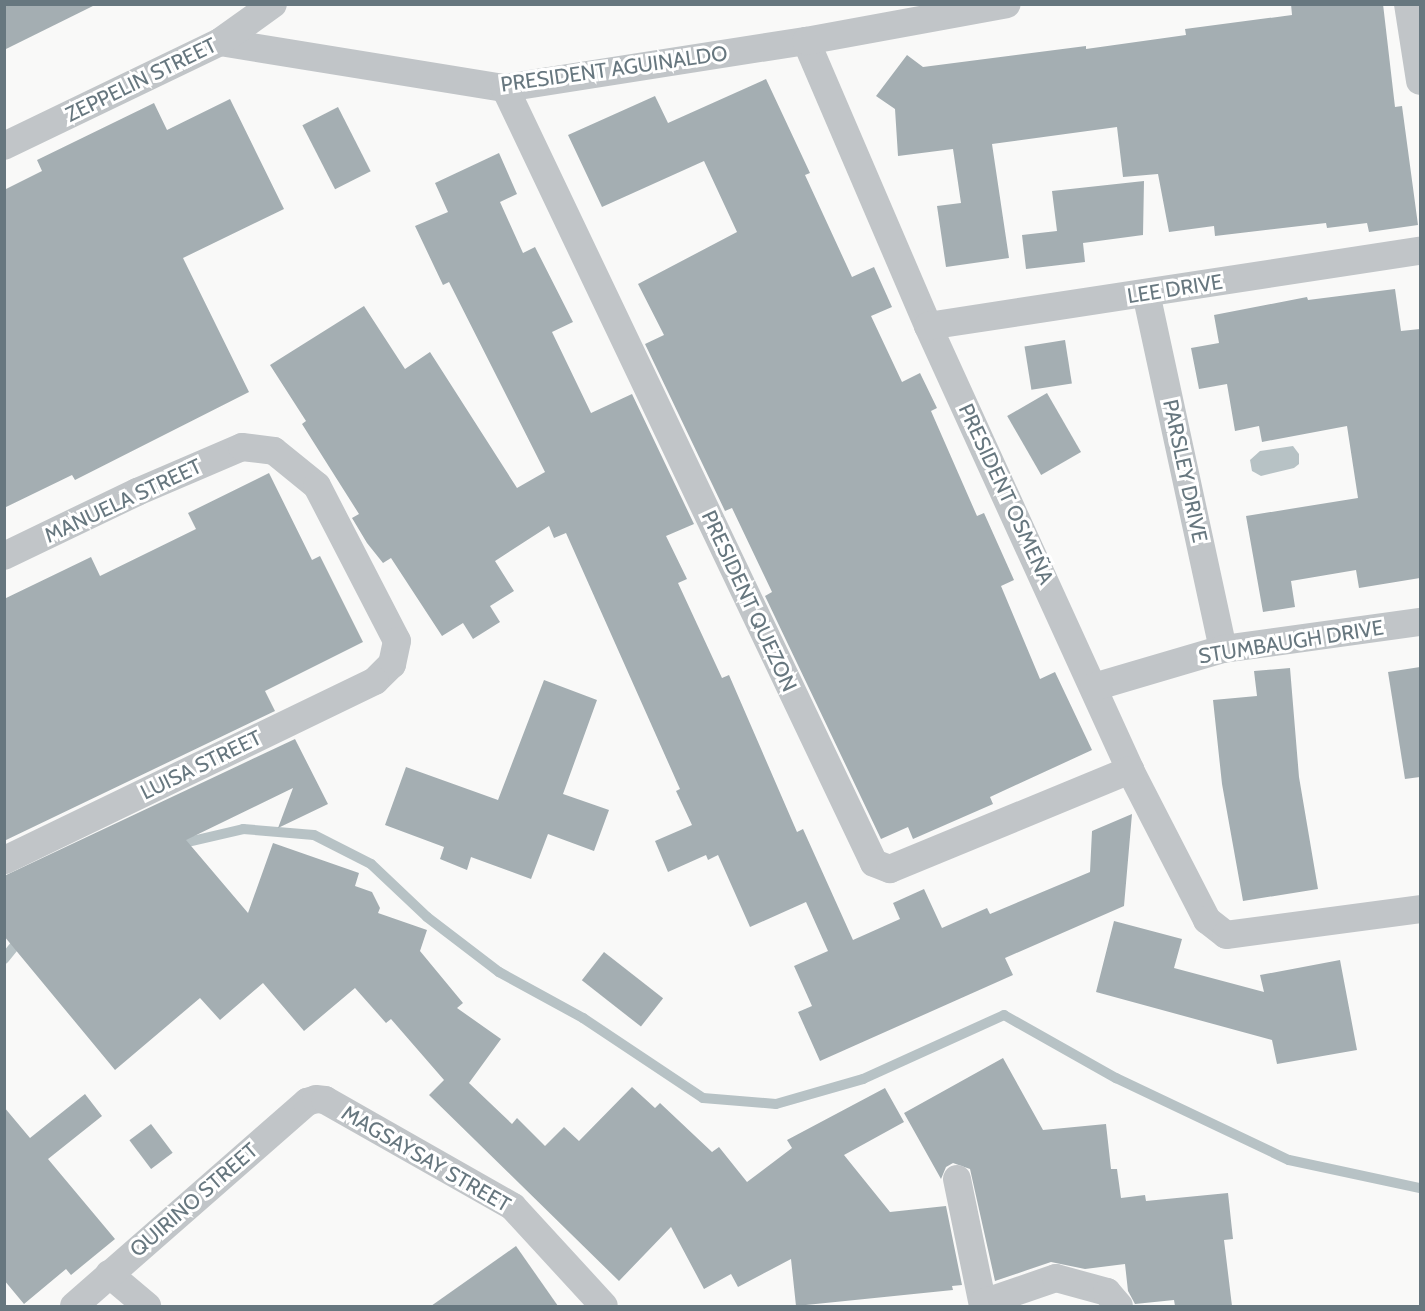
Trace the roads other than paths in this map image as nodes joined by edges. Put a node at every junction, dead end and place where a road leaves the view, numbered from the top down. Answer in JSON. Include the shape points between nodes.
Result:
{"nodes":[{"id":1,"x":273,"y":4,"type":"edge"},
{"id":2,"x":1007,"y":4,"type":"edge"},
{"id":3,"x":1408,"y":4,"type":"edge"},
{"id":4,"x":806,"y":41,"type":"junction"},
{"id":5,"x":220,"y":42,"type":"junction"},
{"id":6,"x":1420,"y":81,"type":"edge"},
{"id":7,"x":505,"y":88,"type":"junction"},
{"id":8,"x":4,"y":146,"type":"edge"},
{"id":9,"x":1420,"y":251,"type":"edge"},
{"id":10,"x":1146,"y":293,"type":"junction"},
{"id":11,"x":928,"y":326,"type":"junction"},
{"id":12,"x":4,"y":556,"type":"edge"},
{"id":13,"x":1420,"y":622,"type":"edge"},
{"id":14,"x":1223,"y":648,"type":"junction"},
{"id":15,"x":392,"y":664,"type":"joint"},
{"id":16,"x":1094,"y":687,"type":"junction"},
{"id":17,"x":1130,"y":770,"type":"junction"},
{"id":18,"x":4,"y":860,"type":"edge"},
{"id":19,"x":1420,"y":909,"type":"edge"},
{"id":20,"x":316,"y":1099,"type":"joint"},
{"id":21,"x":957,"y":1179,"type":"dead end"},
{"id":22,"x":109,"y":1274,"type":"junction"},
{"id":23,"x":983,"y":1305,"type":"edge"},
{"id":24,"x":75,"y":1306,"type":"edge"},
{"id":25,"x":147,"y":1306,"type":"edge"},
{"id":26,"x":604,"y":1306,"type":"edge"},
{"id":27,"x":1119,"y":1306,"type":"edge"}],
"edges":[{"from":1,"to":5,"type":"street","name":"ZEPPELIN STREET"},
{"from":2,"to":4,"type":"street","name":"PRESIDENT AGUINALDO"},
{"from":3,"to":6,"type":"street"},
{"from":4,"to":7,"type":"street","name":"PRESIDENT AGUINALDO"},
{"from":4,"to":11,"type":"street","name":"PRESIDENT OSMEÑA"},
{"from":5,"to":7,"type":"street","name":"PRESIDENT AGUINALDO"},
{"from":5,"to":8,"type":"street","name":"ZEPPELIN STREET"},
{"from":7,"to":17,"type":"street","name":"PRESIDENT QUEZON","via":[[874,863],[890,869]]},
{"from":9,"to":10,"type":"street","name":"LEE DRIVE"},
{"from":10,"to":11,"type":"street","name":"LEE DRIVE"},
{"from":10,"to":14,"type":"street","name":"PARSLEY DRIVE"},
{"from":11,"to":16,"type":"street","name":"PRESIDENT OSMEÑA"},
{"from":12,"to":15,"type":"street","name":"MANUELA STREET","via":[[242,447],[274,451],[316,486],[398,641]]},
{"from":13,"to":14,"type":"street","name":"STUMBAUGH DRIVE"},
{"from":14,"to":16,"type":"street","name":"STUMBAUGH DRIVE"},
{"from":15,"to":18,"type":"street","name":"LUISA STREET","via":[[375,681]]},
{"from":16,"to":17,"type":"street","name":"PRESIDENT OSMEÑA"},
{"from":17,"to":19,"type":"street","name":"PRESIDENT OSMEÑA","via":[[1207,920],[1226,935]]},
{"from":20,"to":22,"type":"street","name":"QUIRINO STREET","via":[[307,1102]]},
{"from":20,"to":26,"type":"street","name":"MAGSAYSAY STREET","via":[[325,1100],[513,1207]]},
{"from":21,"to":23,"type":"street"},
{"from":22,"to":24,"type":"street","name":"QUIRINO STREET"},
{"from":22,"to":25,"type":"street"},
{"from":23,"to":27,"type":"street","via":[[1056,1278],[1107,1292]]}]}
